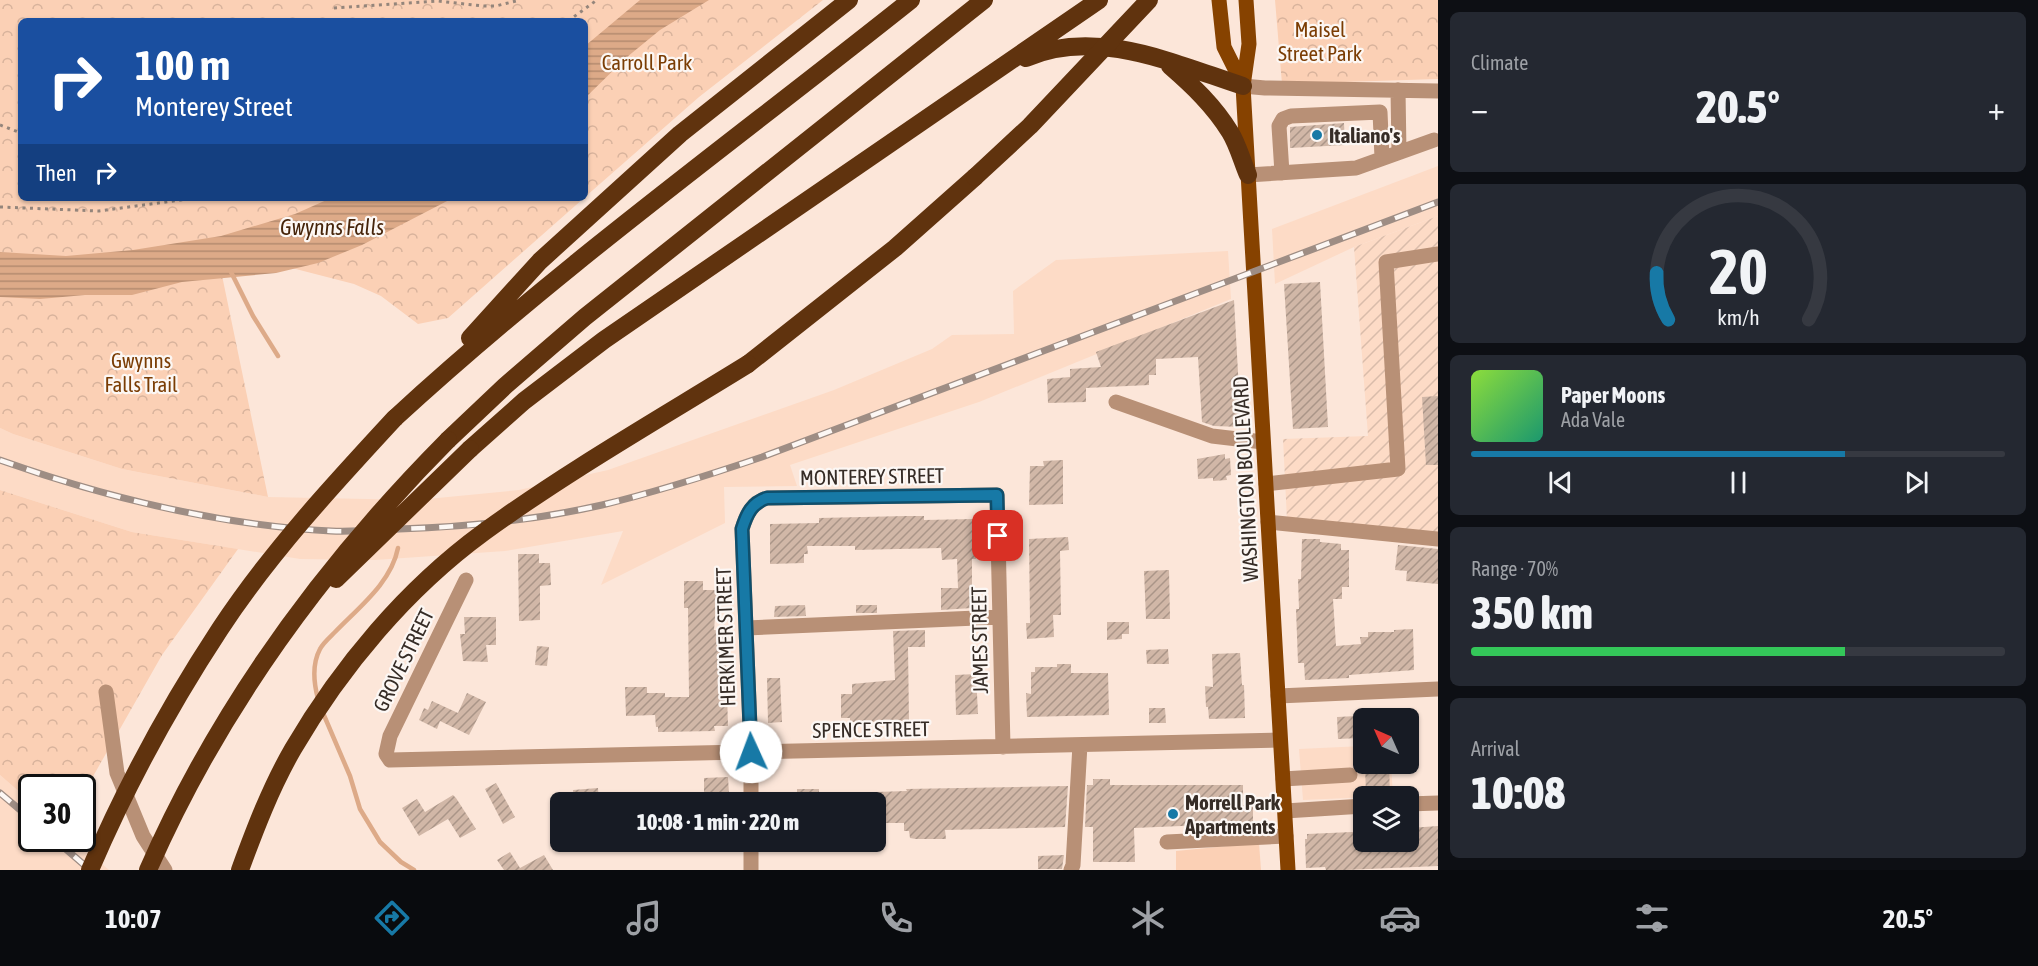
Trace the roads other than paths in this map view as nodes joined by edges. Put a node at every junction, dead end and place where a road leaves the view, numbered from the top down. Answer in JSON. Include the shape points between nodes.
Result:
{"nodes":[{"id":1,"x":911,"y":0,"type":"edge"},
{"id":2,"x":984,"y":0,"type":"edge"},
{"id":3,"x":1099,"y":0,"type":"edge"},
{"id":4,"x":1149,"y":0,"type":"edge"},
{"id":5,"x":1220,"y":0,"type":"edge"},
{"id":6,"x":1246,"y":0,"type":"edge"},
{"id":7,"x":845,"y":4,"type":"edge"},
{"id":8,"x":1165,"y":61,"type":"junction"},
{"id":9,"x":994,"y":73,"type":"junction"},
{"id":10,"x":1243,"y":86,"type":"junction"},
{"id":11,"x":1398,"y":90,"type":"junction"},
{"id":12,"x":1438,"y":91,"type":"edge"},
{"id":13,"x":1398,"y":111,"type":"junction"},
{"id":14,"x":1380,"y":112,"type":"junction"},
{"id":15,"x":1434,"y":140,"type":"dead end"},
{"id":16,"x":1399,"y":152,"type":"junction"},
{"id":17,"x":1382,"y":158,"type":"junction"},
{"id":18,"x":1282,"y":173,"type":"junction"},
{"id":19,"x":1248,"y":175,"type":"junction"},
{"id":20,"x":1438,"y":254,"type":"edge"},
{"id":21,"x":1116,"y":402,"type":"dead end"},
{"id":22,"x":395,"y":418,"type":"junction"},
{"id":23,"x":1263,"y":442,"type":"junction"},
{"id":24,"x":1266,"y":484,"type":"junction"},
{"id":25,"x":997,"y":495,"type":"joint"},
{"id":26,"x":751,"y":507,"type":"joint"},
{"id":27,"x":1268,"y":522,"type":"junction"},
{"id":28,"x":1438,"y":539,"type":"edge"},
{"id":29,"x":466,"y":580,"type":"dead end"},
{"id":30,"x":1000,"y":617,"type":"junction"},
{"id":31,"x":746,"y":628,"type":"junction"},
{"id":32,"x":267,"y":656,"type":"junction"},
{"id":33,"x":1438,"y":689,"type":"edge"},
{"id":34,"x":106,"y":692,"type":"dead end"},
{"id":35,"x":1278,"y":696,"type":"junction"},
{"id":36,"x":1281,"y":740,"type":"junction"},
{"id":37,"x":1080,"y":745,"type":"junction"},
{"id":38,"x":1003,"y":747,"type":"junction"},
{"id":39,"x":751,"y":752,"type":"junction"},
{"id":40,"x":390,"y":760,"type":"joint"},
{"id":41,"x":1350,"y":775,"type":"dead end"},
{"id":42,"x":1283,"y":779,"type":"junction"},
{"id":43,"x":751,"y":792,"type":"edge"},
{"id":44,"x":1438,"y":803,"type":"edge"},
{"id":45,"x":1419,"y":804,"type":"edge"},
{"id":46,"x":1353,"y":807,"type":"edge"},
{"id":47,"x":1285,"y":811,"type":"junction"},
{"id":48,"x":1286,"y":836,"type":"junction"},
{"id":49,"x":1167,"y":843,"type":"dead end"},
{"id":50,"x":751,"y":852,"type":"edge"},
{"id":51,"x":90,"y":870,"type":"edge"},
{"id":52,"x":148,"y":870,"type":"edge"},
{"id":53,"x":165,"y":870,"type":"edge"},
{"id":54,"x":240,"y":870,"type":"edge"},
{"id":55,"x":751,"y":870,"type":"edge"},
{"id":56,"x":1071,"y":870,"type":"edge"},
{"id":57,"x":1288,"y":870,"type":"edge"}],
"edges":[{"from":1,"to":22,"type":"highway","via":[[551,283]]},
{"from":2,"to":32,"type":"highway","bridge":true,"via":[[585,317],[505,386],[403,486],[351,544]]},
{"from":3,"to":9,"type":"highway"},
{"from":4,"to":54,"type":"highway","bridge":true,"via":[[1030,126],[895,248],[748,364],[553,484],[482,533],[437,571],[354,659],[321,705],[268,798]]},
{"from":5,"to":10,"type":"main road","name":"WASHINGTON BOULEVARD","via":[[1224,47]]},
{"from":6,"to":10,"type":"main road","name":"WASHINGTON BOULEVARD","via":[[1249,44]]},
{"from":7,"to":22,"type":"highway","via":[[680,134],[540,261]]},
{"from":8,"to":9,"type":"highway","via":[[1110,47],[1071,47],[1039,53]]},
{"from":8,"to":10,"type":"highway"},
{"from":8,"to":19,"type":"highway","via":[[1212,107],[1231,134]]},
{"from":9,"to":32,"type":"highway","bridge":true,"via":[[596,346],[524,400],[361,554]]},
{"from":10,"to":11,"type":"street"},
{"from":10,"to":19,"type":"main road","name":"WASHINGTON BOULEVARD"},
{"from":11,"to":12,"type":"street"},
{"from":11,"to":13,"type":"street"},
{"from":13,"to":14,"type":"street"},
{"from":13,"to":16,"type":"street"},
{"from":14,"to":17,"type":"street"},
{"from":14,"to":18,"type":"street","via":[[1283,119],[1279,126]]},
{"from":15,"to":16,"type":"street"},
{"from":16,"to":17,"type":"street"},
{"from":17,"to":18,"type":"street","via":[[1356,168]]},
{"from":18,"to":19,"type":"street"},
{"from":19,"to":23,"type":"main road","name":"WASHINGTON BOULEVARD"},
{"from":20,"to":24,"type":"street","via":[[1386,262],[1398,469]]},
{"from":21,"to":23,"type":"street","via":[[1212,436]]},
{"from":22,"to":51,"type":"highway","bridge":true,"via":[[311,513],[221,627],[135,774]]},
{"from":23,"to":24,"type":"main road","name":"WASHINGTON BOULEVARD"},
{"from":24,"to":27,"type":"main road","name":"WASHINGTON BOULEVARD"},
{"from":25,"to":26,"type":"street","name":"MONTEREY STREET","via":[[767,498]]},
{"from":25,"to":30,"type":"street","name":"JAMES STREET"},
{"from":26,"to":31,"type":"street","name":"HERKIMER STREET","via":[[742,529]]},
{"from":27,"to":28,"type":"street"},
{"from":27,"to":35,"type":"main road","name":"WASHINGTON BOULEVARD"},
{"from":29,"to":40,"type":"street","name":"GROVE STREET","via":[[390,736],[386,754]]},
{"from":30,"to":31,"type":"street"},
{"from":30,"to":38,"type":"street","name":"JAMES STREET"},
{"from":31,"to":39,"type":"street","name":"HERKIMER STREET"},
{"from":32,"to":52,"type":"highway","bridge":true,"via":[[203,759]]},
{"from":33,"to":35,"type":"street"},
{"from":34,"to":53,"type":"street","via":[[117,773],[143,836]]},
{"from":35,"to":36,"type":"main road","name":"WASHINGTON BOULEVARD"},
{"from":36,"to":37,"type":"street","name":"SPENCE STREET"},
{"from":36,"to":42,"type":"main road","name":"WASHINGTON BOULEVARD"},
{"from":37,"to":38,"type":"street","name":"SPENCE STREET"},
{"from":37,"to":56,"type":"street"},
{"from":38,"to":39,"type":"street","name":"SPENCE STREET"},
{"from":39,"to":40,"type":"street","name":"SPENCE STREET"},
{"from":39,"to":43,"type":"street","name":"HERKIMER STREET"},
{"from":41,"to":42,"type":"street"},
{"from":42,"to":47,"type":"main road","name":"WASHINGTON BOULEVARD"},
{"from":44,"to":45,"type":"street"},
{"from":46,"to":47,"type":"street"},
{"from":47,"to":48,"type":"main road","name":"WASHINGTON BOULEVARD"},
{"from":48,"to":49,"type":"street"},
{"from":48,"to":57,"type":"main road","name":"WASHINGTON BOULEVARD"},
{"from":50,"to":55,"type":"street"}]}
